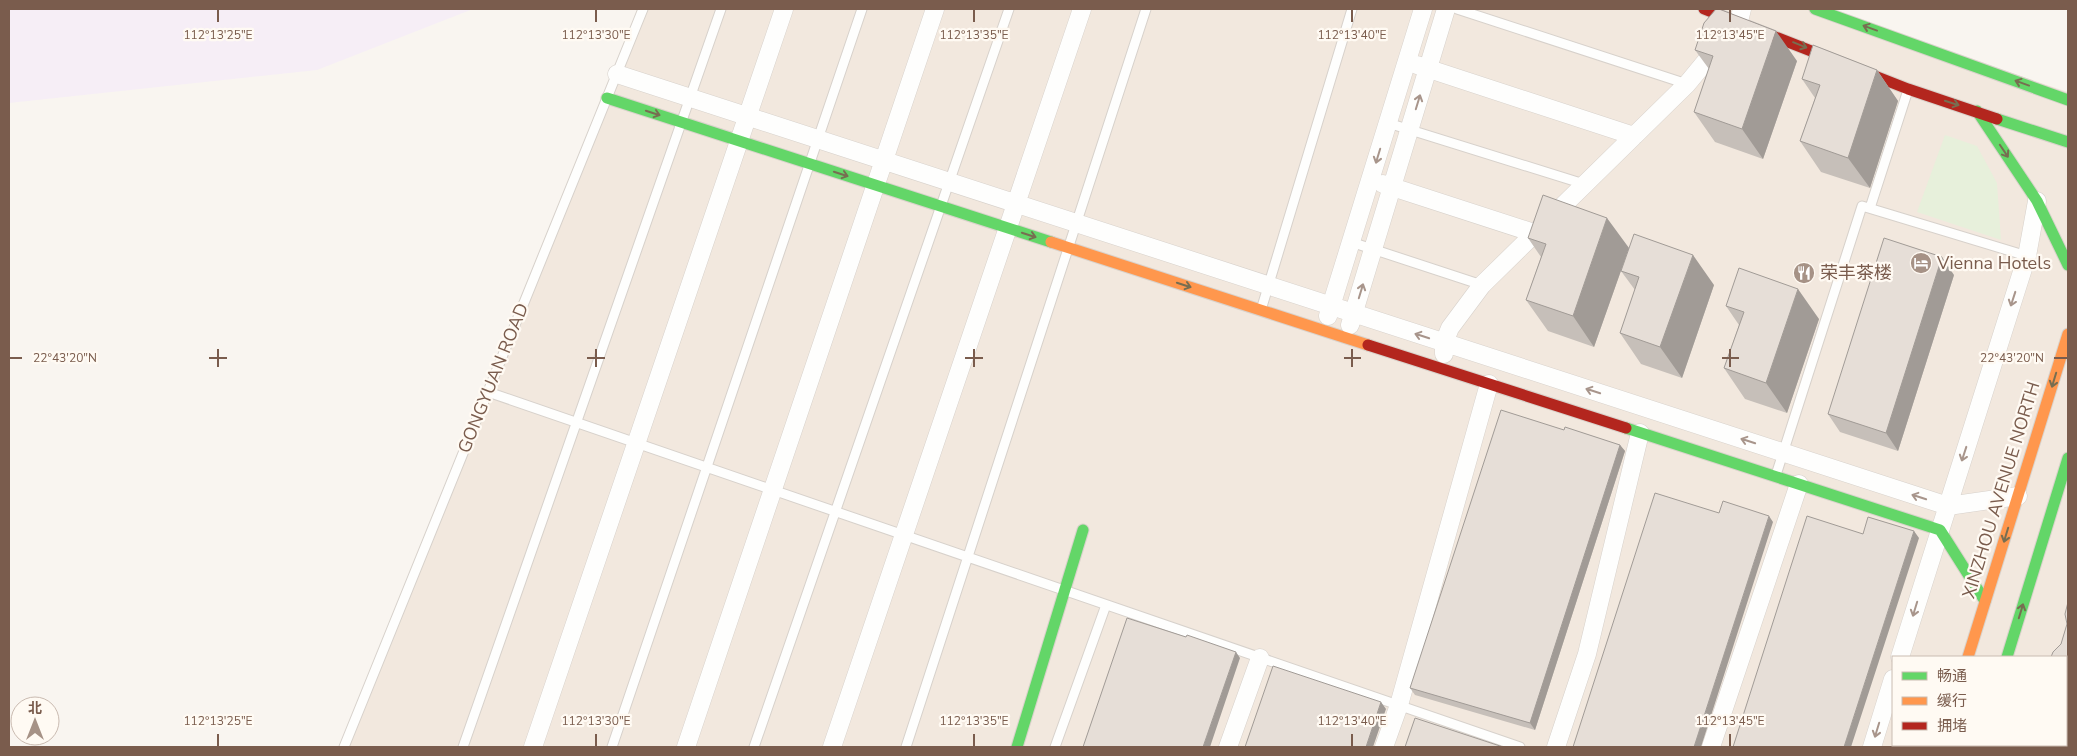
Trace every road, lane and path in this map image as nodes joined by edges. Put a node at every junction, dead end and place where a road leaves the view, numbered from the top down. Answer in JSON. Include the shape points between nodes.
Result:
{"nodes":[{"id":1,"x":643,"y":9,"type":"edge"},
{"id":2,"x":721,"y":9,"type":"edge"},
{"id":3,"x":784,"y":9,"type":"edge"},
{"id":4,"x":862,"y":9,"type":"edge"},
{"id":5,"x":935,"y":9,"type":"edge"},
{"id":6,"x":1008,"y":9,"type":"edge"},
{"id":7,"x":1082,"y":9,"type":"edge"},
{"id":8,"x":1146,"y":9,"type":"edge"},
{"id":9,"x":1352,"y":9,"type":"edge"},
{"id":10,"x":1423,"y":9,"type":"edge"},
{"id":11,"x":1446,"y":9,"type":"edge"},
{"id":12,"x":1456,"y":9,"type":"edge"},
{"id":13,"x":1704,"y":9,"type":"edge"},
{"id":14,"x":1815,"y":9,"type":"edge"},
{"id":15,"x":1740,"y":15,"type":"edge"},
{"id":16,"x":1407,"y":62,"type":"junction"},
{"id":17,"x":1428,"y":68,"type":"junction"},
{"id":18,"x":617,"y":74,"type":"junction"},
{"id":19,"x":1687,"y":84,"type":"junction"},
{"id":20,"x":1908,"y":89,"type":"junction"},
{"id":21,"x":607,"y":98,"type":"junction"},
{"id":22,"x":690,"y":98,"type":"junction"},
{"id":23,"x":2068,"y":100,"type":"edge"},
{"id":24,"x":1977,"y":110,"type":"junction"},
{"id":25,"x":748,"y":117,"type":"junction"},
{"id":26,"x":682,"y":122,"type":"junction"},
{"id":27,"x":1388,"y":123,"type":"junction"},
{"id":28,"x":1410,"y":130,"type":"junction"},
{"id":29,"x":1634,"y":136,"type":"junction"},
{"id":30,"x":818,"y":139,"type":"junction"},
{"id":31,"x":739,"y":141,"type":"junction"},
{"id":32,"x":2068,"y":142,"type":"edge"},
{"id":33,"x":883,"y":161,"type":"junction"},
{"id":34,"x":809,"y":164,"type":"junction"},
{"id":35,"x":1370,"y":180,"type":"junction"},
{"id":36,"x":949,"y":182,"type":"junction"},
{"id":37,"x":1584,"y":184,"type":"junction"},
{"id":38,"x":875,"y":185,"type":"junction"},
{"id":39,"x":1392,"y":187,"type":"junction"},
{"id":40,"x":2037,"y":201,"type":"junction"},
{"id":41,"x":1016,"y":204,"type":"junction"},
{"id":42,"x":940,"y":206,"type":"junction"},
{"id":43,"x":1870,"y":208,"type":"junction"},
{"id":44,"x":1076,"y":224,"type":"junction"},
{"id":45,"x":1008,"y":228,"type":"junction"},
{"id":46,"x":1534,"y":234,"type":"junction"},
{"id":47,"x":1351,"y":242,"type":"junction"},
{"id":48,"x":1068,"y":248,"type":"junction"},
{"id":49,"x":1373,"y":249,"type":"junction"},
{"id":50,"x":2027,"y":256,"type":"junction"},
{"id":51,"x":2068,"y":265,"type":"edge"},
{"id":52,"x":1482,"y":284,"type":"junction"},
{"id":53,"x":1268,"y":286,"type":"junction"},
{"id":54,"x":1331,"y":306,"type":"junction"},
{"id":55,"x":1261,"y":310,"type":"junction"},
{"id":56,"x":1354,"y":314,"type":"junction"},
{"id":57,"x":1324,"y":330,"type":"junction"},
{"id":58,"x":2068,"y":334,"type":"edge"},
{"id":59,"x":1346,"y":338,"type":"junction"},
{"id":60,"x":1444,"y":343,"type":"junction"},
{"id":61,"x":1444,"y":369,"type":"junction"},
{"id":62,"x":1489,"y":384,"type":"junction"},
{"id":63,"x":488,"y":392,"type":"junction"},
{"id":64,"x":576,"y":423,"type":"junction"},
{"id":65,"x":1640,"y":433,"type":"junction"},
{"id":66,"x":636,"y":444,"type":"junction"},
{"id":67,"x":1783,"y":453,"type":"junction"},
{"id":68,"x":2068,"y":458,"type":"edge"},
{"id":69,"x":707,"y":468,"type":"junction"},
{"id":70,"x":1775,"y":477,"type":"junction"},
{"id":71,"x":1799,"y":484,"type":"junction"},
{"id":72,"x":772,"y":490,"type":"junction"},
{"id":73,"x":2018,"y":496,"type":"junction"},
{"id":74,"x":1948,"y":506,"type":"junction"},
{"id":75,"x":835,"y":512,"type":"junction"},
{"id":76,"x":1083,"y":530,"type":"dead end"},
{"id":77,"x":1940,"y":530,"type":"junction"},
{"id":78,"x":904,"y":535,"type":"junction"},
{"id":79,"x":968,"y":557,"type":"junction"},
{"id":80,"x":1065,"y":590,"type":"junction"},
{"id":81,"x":1985,"y":601,"type":"junction"},
{"id":82,"x":1106,"y":605,"type":"junction"},
{"id":83,"x":1900,"y":656,"type":"edge"},
{"id":84,"x":1968,"y":656,"type":"edge"},
{"id":85,"x":2007,"y":656,"type":"edge"},
{"id":86,"x":1260,"y":658,"type":"junction"},
{"id":87,"x":1892,"y":682,"type":"edge"},
{"id":88,"x":1399,"y":705,"type":"junction"},
{"id":89,"x":344,"y":747,"type":"edge"},
{"id":90,"x":463,"y":747,"type":"edge"},
{"id":91,"x":533,"y":747,"type":"edge"},
{"id":92,"x":612,"y":747,"type":"edge"},
{"id":93,"x":686,"y":747,"type":"edge"},
{"id":94,"x":754,"y":747,"type":"edge"},
{"id":95,"x":832,"y":747,"type":"edge"},
{"id":96,"x":906,"y":747,"type":"edge"},
{"id":97,"x":1017,"y":747,"type":"edge"},
{"id":98,"x":1055,"y":747,"type":"edge"},
{"id":99,"x":1228,"y":747,"type":"edge"},
{"id":100,"x":1384,"y":747,"type":"edge"},
{"id":101,"x":1520,"y":747,"type":"edge"},
{"id":102,"x":1556,"y":747,"type":"edge"},
{"id":103,"x":1711,"y":747,"type":"edge"},
{"id":104,"x":1872,"y":747,"type":"edge"}],
"edges":[{"from":1,"to":18,"type":"lane","name":"GONGYUAN ROAD"},
{"from":2,"to":22,"type":"lane"},
{"from":3,"to":25,"type":"street"},
{"from":4,"to":30,"type":"lane"},
{"from":5,"to":33,"type":"street"},
{"from":6,"to":36,"type":"lane"},
{"from":7,"to":41,"type":"street"},
{"from":8,"to":44,"type":"lane"},
{"from":9,"to":53,"type":"lane"},
{"from":10,"to":16,"type":"street"},
{"from":11,"to":17,"type":"street"},
{"from":12,"to":19,"type":"lane"},
{"from":13,"to":15,"type":"street"},
{"from":23,"to":14,"type":"street","one_way":true},
{"from":15,"to":19,"type":"street"},
{"from":15,"to":20,"type":"street","one_way":true},
{"from":16,"to":17,"type":"street"},
{"from":16,"to":27,"type":"street"},
{"from":28,"to":17,"type":"street","one_way":true},
{"from":17,"to":29,"type":"street"},
{"from":18,"to":21,"type":"lane","name":"GONGYUAN ROAD"},
{"from":18,"to":22,"type":"street"},
{"from":19,"to":29,"type":"street"},
{"from":20,"to":24,"type":"street","one_way":true},
{"from":20,"to":43,"type":"lane"},
{"from":21,"to":26,"type":"street","one_way":true},
{"from":21,"to":63,"type":"lane","name":"GONGYUAN ROAD"},
{"from":22,"to":25,"type":"street"},
{"from":22,"to":26,"type":"lane"},
{"from":24,"to":32,"type":"street"},
{"from":24,"to":40,"type":"street","one_way":true},
{"from":25,"to":30,"type":"street"},
{"from":25,"to":31,"type":"street"},
{"from":26,"to":31,"type":"street"},
{"from":26,"to":64,"type":"lane"},
{"from":27,"to":28,"type":"lane"},
{"from":27,"to":35,"type":"street","one_way":true},
{"from":28,"to":37,"type":"lane"},
{"from":28,"to":39,"type":"street"},
{"from":29,"to":37,"type":"street"},
{"from":30,"to":33,"type":"street"},
{"from":30,"to":34,"type":"lane"},
{"from":31,"to":34,"type":"street"},
{"from":31,"to":66,"type":"street"},
{"from":33,"to":36,"type":"street"},
{"from":33,"to":38,"type":"street"},
{"from":34,"to":38,"type":"street","one_way":true},
{"from":34,"to":69,"type":"lane"},
{"from":35,"to":39,"type":"street"},
{"from":35,"to":47,"type":"street"},
{"from":36,"to":41,"type":"street"},
{"from":36,"to":42,"type":"lane"},
{"from":37,"to":46,"type":"street"},
{"from":38,"to":42,"type":"street"},
{"from":38,"to":72,"type":"street"},
{"from":39,"to":46,"type":"street"},
{"from":39,"to":49,"type":"street"},
{"from":40,"to":50,"type":"street"},
{"from":40,"to":51,"type":"street"},
{"from":41,"to":44,"type":"street"},
{"from":41,"to":45,"type":"street"},
{"from":42,"to":45,"type":"street"},
{"from":42,"to":75,"type":"lane"},
{"from":43,"to":50,"type":"lane"},
{"from":43,"to":67,"type":"lane","via":[[1862,206]]},
{"from":44,"to":48,"type":"lane"},
{"from":44,"to":53,"type":"street"},
{"from":45,"to":48,"type":"street","one_way":true},
{"from":45,"to":78,"type":"street"},
{"from":46,"to":52,"type":"street"},
{"from":47,"to":49,"type":"lane"},
{"from":47,"to":54,"type":"street"},
{"from":48,"to":55,"type":"street","one_way":true},
{"from":48,"to":79,"type":"lane"},
{"from":49,"to":52,"type":"lane"},
{"from":56,"to":49,"type":"street","one_way":true},
{"from":50,"to":74,"type":"street","one_way":true},
{"from":52,"to":60,"type":"street","via":[[1450,328]]},
{"from":53,"to":54,"type":"street"},
{"from":53,"to":55,"type":"lane"},
{"from":54,"to":56,"type":"street"},
{"from":54,"to":57,"type":"street"},
{"from":55,"to":57,"type":"street"},
{"from":56,"to":59,"type":"street"},
{"from":60,"to":56,"type":"street","one_way":true},
{"from":57,"to":59,"type":"street"},
{"from":58,"to":73,"type":"street","name":"XINZHOU AVENUE NORTH","one_way":true},
{"from":59,"to":61,"type":"street"},
{"from":60,"to":61,"type":"street"},
{"from":67,"to":60,"type":"street","one_way":true},
{"from":61,"to":62,"type":"street"},
{"from":62,"to":65,"type":"street"},
{"from":62,"to":88,"type":"street"},
{"from":63,"to":64,"type":"lane"},
{"from":63,"to":89,"type":"lane","name":"GONGYUAN ROAD"},
{"from":64,"to":66,"type":"lane"},
{"from":64,"to":90,"type":"lane"},
{"from":65,"to":70,"type":"street"},
{"from":65,"to":102,"type":"street","via":[[1587,654]]},
{"from":66,"to":69,"type":"lane"},
{"from":66,"to":91,"type":"street"},
{"from":67,"to":70,"type":"lane"},
{"from":74,"to":67,"type":"street","one_way":true},
{"from":85,"to":68,"type":"street","one_way":true},
{"from":69,"to":72,"type":"lane"},
{"from":69,"to":92,"type":"lane"},
{"from":70,"to":71,"type":"street"},
{"from":71,"to":77,"type":"street"},
{"from":71,"to":103,"type":"street"},
{"from":72,"to":75,"type":"lane"},
{"from":72,"to":93,"type":"street"},
{"from":73,"to":74,"type":"street"},
{"from":73,"to":81,"type":"street","name":"XINZHOU AVENUE NORTH","one_way":true},
{"from":74,"to":77,"type":"street"},
{"from":75,"to":78,"type":"lane"},
{"from":75,"to":94,"type":"lane"},
{"from":76,"to":80,"type":"street"},
{"from":77,"to":81,"type":"street"},
{"from":77,"to":83,"type":"street","one_way":true},
{"from":78,"to":79,"type":"lane"},
{"from":78,"to":95,"type":"street"},
{"from":79,"to":80,"type":"lane"},
{"from":79,"to":96,"type":"lane"},
{"from":80,"to":82,"type":"lane"},
{"from":80,"to":97,"type":"street"},
{"from":81,"to":84,"type":"street","name":"XINZHOU AVENUE NORTH"},
{"from":82,"to":86,"type":"lane"},
{"from":82,"to":98,"type":"lane"},
{"from":86,"to":88,"type":"lane"},
{"from":86,"to":99,"type":"street"},
{"from":87,"to":104,"type":"street","one_way":true},
{"from":88,"to":100,"type":"street"},
{"from":88,"to":101,"type":"lane"}]}
